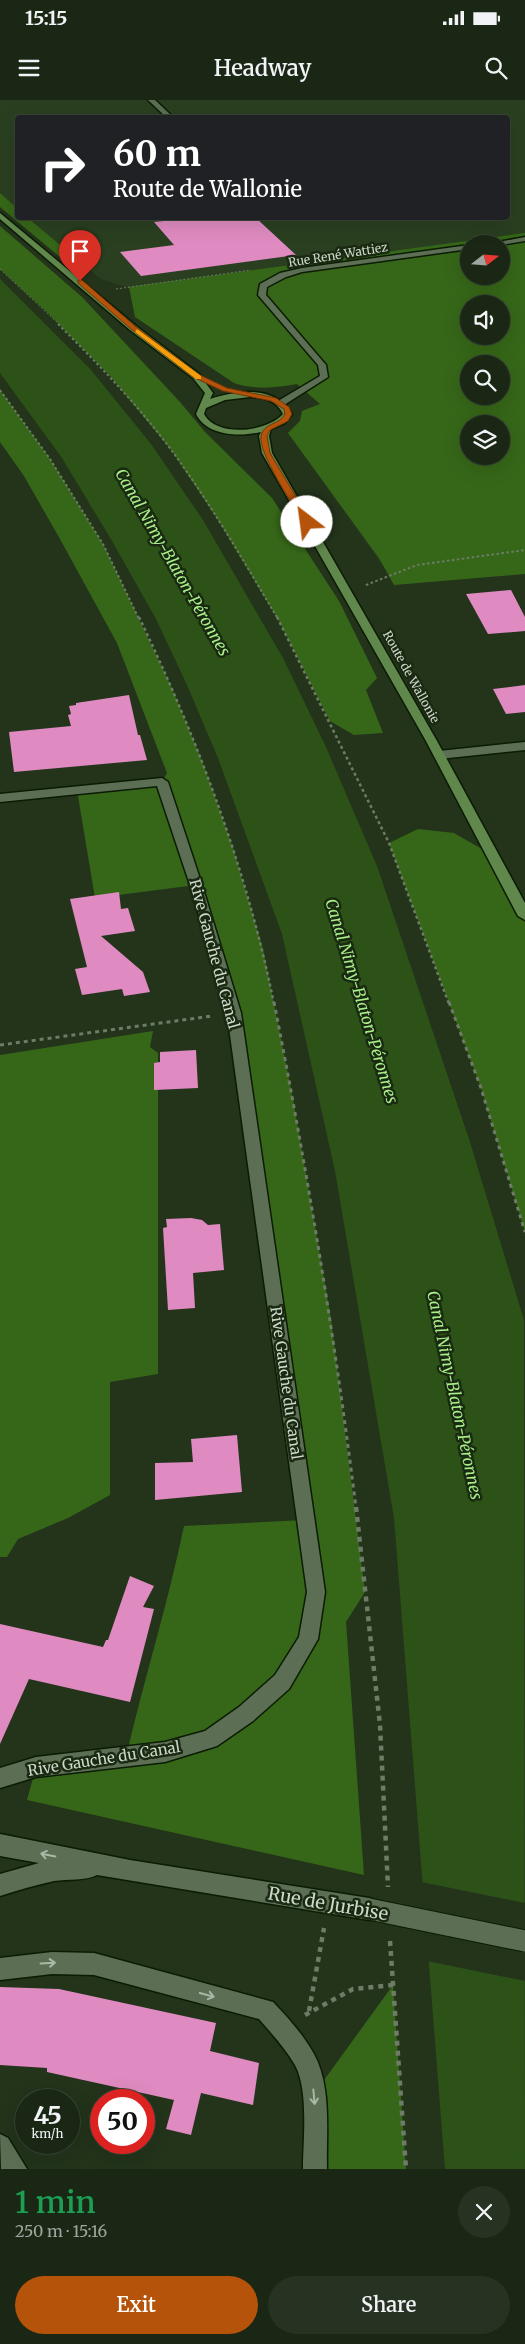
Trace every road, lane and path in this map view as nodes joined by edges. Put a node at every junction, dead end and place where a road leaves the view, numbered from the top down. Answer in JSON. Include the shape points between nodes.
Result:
{"nodes":[{"id":1,"x":151,"y":100,"type":"edge"},
{"id":2,"x":167,"y":115,"type":"edge"},
{"id":3,"x":0,"y":215,"type":"edge"},
{"id":4,"x":525,"y":239,"type":"edge"},
{"id":5,"x":510,"y":241,"type":"edge"},
{"id":6,"x":460,"y":248,"type":"edge"},
{"id":7,"x":0,"y":269,"type":"edge"},
{"id":8,"x":196,"y":376,"type":"junction"},
{"id":9,"x":302,"y":391,"type":"junction"},
{"id":10,"x":252,"y":395,"type":"junction"},
{"id":11,"x":263,"y":396,"type":"junction"},
{"id":12,"x":281,"y":403,"type":"junction"},
{"id":13,"x":204,"y":406,"type":"junction"},
{"id":14,"x":267,"y":429,"type":"junction"},
{"id":15,"x":226,"y":430,"type":"junction"},
{"id":16,"x":267,"y":453,"type":"junction"},
{"id":17,"x":525,"y":550,"type":"edge"},
{"id":18,"x":348,"y":593,"type":"junction"},
{"id":19,"x":525,"y":746,"type":"edge"},
{"id":20,"x":439,"y":755,"type":"junction"},
{"id":21,"x":0,"y":798,"type":"edge"},
{"id":22,"x":525,"y":916,"type":"edge"},
{"id":23,"x":234,"y":1013,"type":"junction"},
{"id":24,"x":0,"y":1045,"type":"edge"},
{"id":25,"x":525,"y":1232,"type":"edge"},
{"id":26,"x":0,"y":1778,"type":"edge"},
{"id":27,"x":0,"y":1845,"type":"edge"},
{"id":28,"x":130,"y":1871,"type":"junction"},
{"id":29,"x":0,"y":1884,"type":"edge"},
{"id":30,"x":329,"y":1903,"type":"junction"},
{"id":31,"x":525,"y":1941,"type":"edge"},
{"id":32,"x":0,"y":1969,"type":"edge"},
{"id":33,"x":392,"y":1985,"type":"dead end"},
{"id":34,"x":309,"y":2011,"type":"junction"},
{"id":35,"x":286,"y":2032,"type":"junction"},
{"id":36,"x":0,"y":2146,"type":"edge"},
{"id":37,"x":15,"y":2169,"type":"edge"},
{"id":38,"x":315,"y":2169,"type":"edge"}],
"edges":[{"from":1,"to":2,"type":"street"},
{"from":3,"to":8,"type":"main road"},
{"from":4,"to":5,"type":"street"},
{"from":6,"to":9,"type":"street","name":"Rue René Wattiez","via":[[302,270],[283,275],[263,286],[262,295],[322,365],[324,377]]},
{"from":7,"to":25,"type":"path","via":[[111,377],[172,451],[279,621],[389,843],[481,1088]]},
{"from":8,"to":10,"type":"main road"},
{"from":8,"to":13,"type":"main road","via":[[209,393]]},
{"from":9,"to":11,"type":"street"},
{"from":9,"to":12,"type":"street"},
{"from":10,"to":11,"type":"main road"},
{"from":10,"to":13,"type":"main road","via":[[228,396]]},
{"from":11,"to":12,"type":"main road"},
{"from":12,"to":14,"type":"main road","via":[[287,408],[285,420]]},
{"from":13,"to":15,"type":"main road","via":[[200,416],[205,422]]},
{"from":14,"to":15,"type":"main road","via":[[254,432]]},
{"from":14,"to":16,"type":"main road","via":[[264,436]]},
{"from":15,"to":16,"type":"main road","via":[[254,442]]},
{"from":16,"to":18,"type":"main road","name":"Route de Wallonie"},
{"from":17,"to":18,"type":"path","via":[[417,566],[389,574]]},
{"from":18,"to":20,"type":"main road","name":"Route de Wallonie"},
{"from":19,"to":20,"type":"street"},
{"from":20,"to":22,"type":"main road","name":"Route de Wallonie"},
{"from":21,"to":23,"type":"street","name":"Rive Gauche du Canal","via":[[162,782]]},
{"from":23,"to":24,"type":"path"},
{"from":23,"to":26,"type":"street","name":"Rive Gauche du Canal","via":[[316,1592],[308,1639],[282,1682],[246,1714],[210,1739],[165,1752],[36,1767]]},
{"from":28,"to":27,"type":"street","one_way":true},
{"from":28,"to":29,"type":"street","via":[[80,1868]]},
{"from":28,"to":30,"type":"street","name":"Rue de Jurbise"},
{"from":30,"to":31,"type":"street","name":"Rue de Jurbise","bridge":true},
{"from":30,"to":34,"type":"path"},
{"from":32,"to":35,"type":"street","one_way":true,"via":[[52,1963],[94,1964],[265,2010]]},
{"from":33,"to":34,"type":"path","via":[[353,1989]]},
{"from":34,"to":35,"type":"path"},
{"from":35,"to":38,"type":"street","one_way":true,"via":[[306,2062],[314,2094]]},
{"from":36,"to":37,"type":"street"}]}
